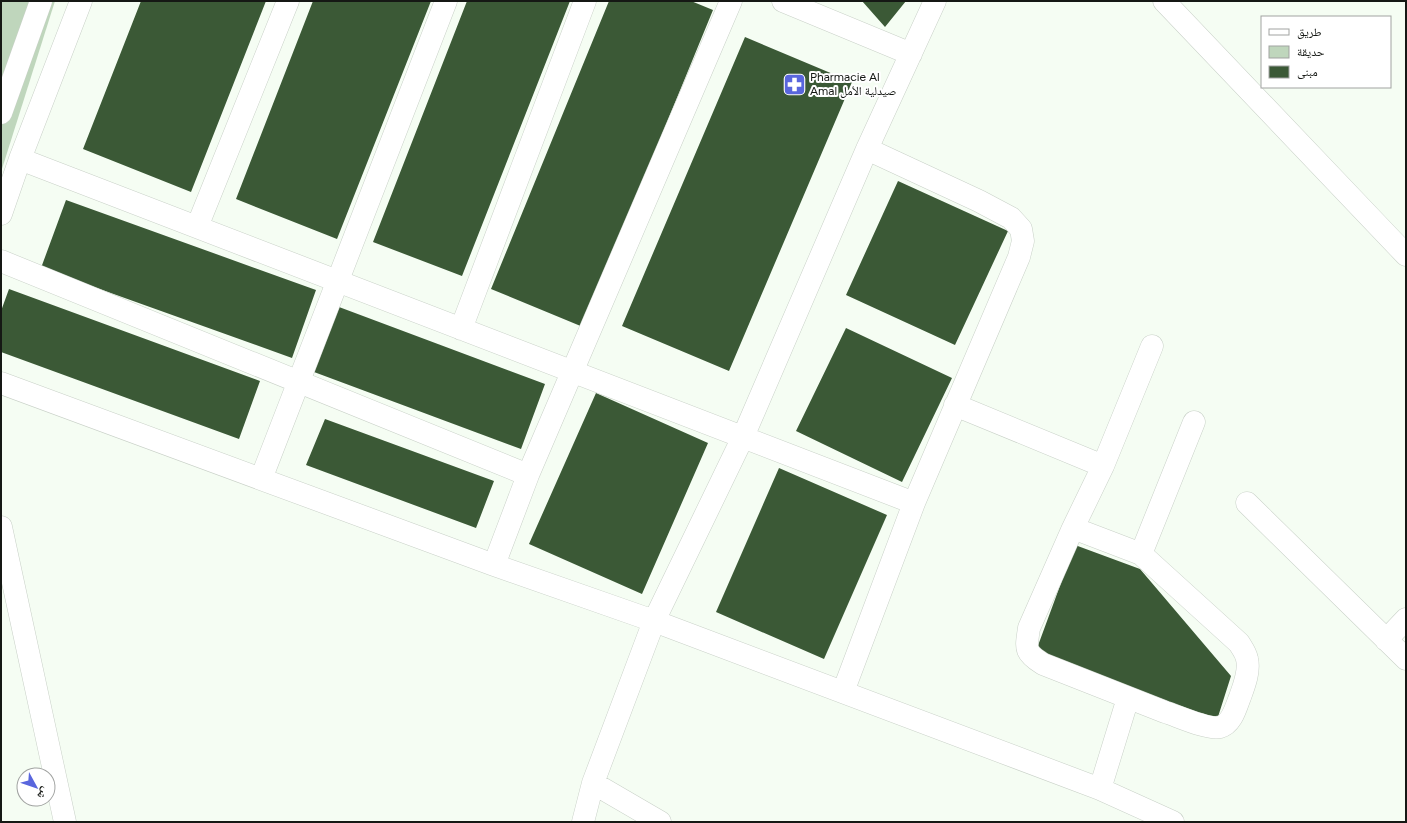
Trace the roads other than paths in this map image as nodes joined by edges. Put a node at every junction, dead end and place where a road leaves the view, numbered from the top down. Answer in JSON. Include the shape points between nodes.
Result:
{"nodes":[{"id":1,"x":41,"y":1,"type":"edge"},
{"id":2,"x":81,"y":1,"type":"edge"},
{"id":3,"x":288,"y":1,"type":"edge"},
{"id":4,"x":446,"y":1,"type":"edge"},
{"id":5,"x":585,"y":1,"type":"edge"},
{"id":6,"x":731,"y":1,"type":"edge"},
{"id":7,"x":783,"y":1,"type":"edge"},
{"id":8,"x":935,"y":1,"type":"edge"},
{"id":9,"x":1164,"y":1,"type":"edge"},
{"id":10,"x":911,"y":54,"type":"junction"},
{"id":11,"x":1,"y":113,"type":"edge"},
{"id":12,"x":867,"y":149,"type":"junction"},
{"id":13,"x":20,"y":159,"type":"junction"},
{"id":14,"x":1,"y":214,"type":"edge"},
{"id":15,"x":197,"y":227,"type":"junction"},
{"id":16,"x":1406,"y":255,"type":"edge"},
{"id":17,"x":1,"y":261,"type":"edge"},
{"id":18,"x":338,"y":281,"type":"junction"},
{"id":19,"x":461,"y":329,"type":"junction"},
{"id":20,"x":1152,"y":346,"type":"dead end"},
{"id":21,"x":572,"y":371,"type":"junction"},
{"id":22,"x":299,"y":381,"type":"junction"},
{"id":23,"x":1,"y":383,"type":"edge"},
{"id":24,"x":955,"y":406,"type":"junction"},
{"id":25,"x":1194,"y":422,"type":"dead end"},
{"id":26,"x":743,"y":437,"type":"junction"},
{"id":27,"x":1102,"y":466,"type":"junction"},
{"id":28,"x":528,"y":475,"type":"junction"},
{"id":29,"x":261,"y":478,"type":"junction"},
{"id":30,"x":914,"y":503,"type":"junction"},
{"id":31,"x":1247,"y":503,"type":"dead end"},
{"id":32,"x":1,"y":527,"type":"edge"},
{"id":33,"x":1073,"y":528,"type":"junction"},
{"id":34,"x":1141,"y":554,"type":"junction"},
{"id":35,"x":494,"y":566,"type":"junction"},
{"id":36,"x":1406,"y":619,"type":"edge"},
{"id":37,"x":654,"y":621,"type":"junction"},
{"id":38,"x":1386,"y":640,"type":"junction"},
{"id":39,"x":1406,"y":659,"type":"edge"},
{"id":40,"x":843,"y":692,"type":"junction"},
{"id":41,"x":1128,"y":698,"type":"junction"},
{"id":42,"x":593,"y":784,"type":"junction"},
{"id":43,"x":1100,"y":788,"type":"junction"},
{"id":44,"x":65,"y":822,"type":"edge"},
{"id":45,"x":583,"y":822,"type":"edge"},
{"id":46,"x":660,"y":822,"type":"edge"},
{"id":47,"x":1173,"y":822,"type":"edge"}],
"edges":[{"from":1,"to":11,"type":"street"},
{"from":2,"to":13,"type":"street"},
{"from":3,"to":15,"type":"street"},
{"from":4,"to":18,"type":"street"},
{"from":5,"to":19,"type":"street"},
{"from":6,"to":21,"type":"street"},
{"from":7,"to":10,"type":"street"},
{"from":8,"to":10,"type":"street"},
{"from":9,"to":16,"type":"street"},
{"from":10,"to":12,"type":"street"},
{"from":12,"to":24,"type":"street","via":[[979,201],[1011,218],[1021,229],[1023,241],[1019,257]]},
{"from":12,"to":26,"type":"street"},
{"from":13,"to":14,"type":"street"},
{"from":13,"to":15,"type":"street"},
{"from":15,"to":18,"type":"street"},
{"from":17,"to":22,"type":"street"},
{"from":18,"to":19,"type":"street"},
{"from":18,"to":22,"type":"street"},
{"from":19,"to":21,"type":"street"},
{"from":20,"to":27,"type":"street"},
{"from":21,"to":26,"type":"street"},
{"from":21,"to":28,"type":"street"},
{"from":22,"to":28,"type":"street"},
{"from":22,"to":29,"type":"street"},
{"from":23,"to":29,"type":"street"},
{"from":24,"to":27,"type":"street"},
{"from":24,"to":30,"type":"street"},
{"from":25,"to":34,"type":"street"},
{"from":26,"to":30,"type":"street"},
{"from":26,"to":37,"type":"street"},
{"from":27,"to":33,"type":"street"},
{"from":28,"to":35,"type":"street"},
{"from":29,"to":35,"type":"street"},
{"from":30,"to":40,"type":"street"},
{"from":31,"to":38,"type":"street"},
{"from":32,"to":44,"type":"street"},
{"from":33,"to":34,"type":"street"},
{"from":33,"to":41,"type":"street","via":[[1029,628],[1028,651],[1043,664]]},
{"from":34,"to":41,"type":"street","via":[[1239,643],[1248,666],[1235,710],[1230,720],[1221,727],[1197,723]]},
{"from":35,"to":37,"type":"street"},
{"from":36,"to":38,"type":"street"},
{"from":37,"to":40,"type":"street"},
{"from":37,"to":42,"type":"street"},
{"from":38,"to":39,"type":"street"},
{"from":40,"to":43,"type":"street"},
{"from":41,"to":43,"type":"street"},
{"from":42,"to":45,"type":"street"},
{"from":42,"to":46,"type":"street"},
{"from":43,"to":47,"type":"street"}]}
